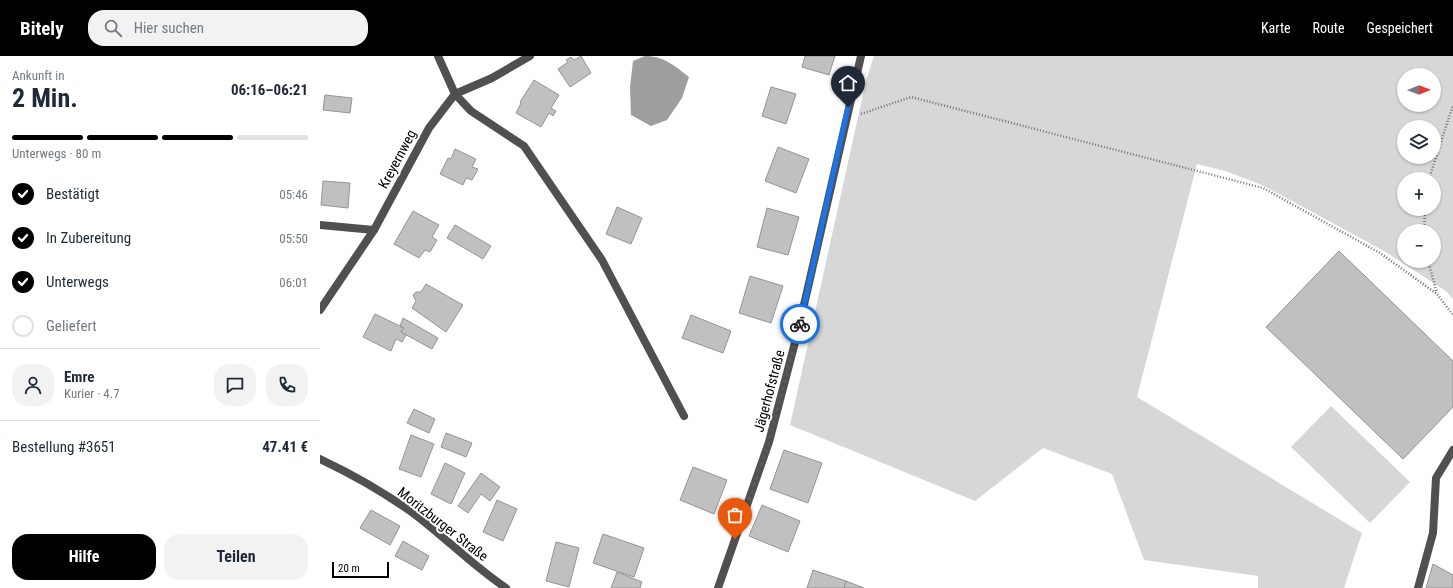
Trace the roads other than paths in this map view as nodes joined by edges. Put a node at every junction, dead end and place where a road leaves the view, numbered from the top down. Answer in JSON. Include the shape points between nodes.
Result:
{"nodes":[{"id":1,"x":438,"y":56,"type":"edge"},
{"id":2,"x":530,"y":56,"type":"edge"},
{"id":3,"x":861,"y":56,"type":"edge"},
{"id":4,"x":455,"y":94,"type":"junction"},
{"id":5,"x":320,"y":225,"type":"edge"},
{"id":6,"x":374,"y":230,"type":"junction"},
{"id":7,"x":320,"y":310,"type":"edge"},
{"id":8,"x":684,"y":416,"type":"dead end"},
{"id":9,"x":1453,"y":450,"type":"edge"},
{"id":10,"x":320,"y":459,"type":"edge"},
{"id":11,"x":506,"y":588,"type":"edge"},
{"id":12,"x":718,"y":588,"type":"edge"},
{"id":13,"x":1418,"y":588,"type":"edge"}],
"edges":[{"from":1,"to":4,"type":"street"},
{"from":2,"to":4,"type":"street","name":"Kreyernweg","via":[[492,78]]},
{"from":3,"to":12,"type":"street","name":"Jägerhofstraße","via":[[798,331],[769,442]]},
{"from":4,"to":6,"type":"street","name":"Kreyernweg","via":[[429,128]]},
{"from":4,"to":8,"type":"street","via":[[471,111],[524,146],[602,260]]},
{"from":5,"to":6,"type":"street"},
{"from":6,"to":7,"type":"street","name":"Kreyernweg"},
{"from":9,"to":13,"type":"street","via":[[1436,478],[1433,533]]},
{"from":10,"to":11,"type":"street","name":"Moritzburger Straße","via":[[413,514],[486,575]]}]}
